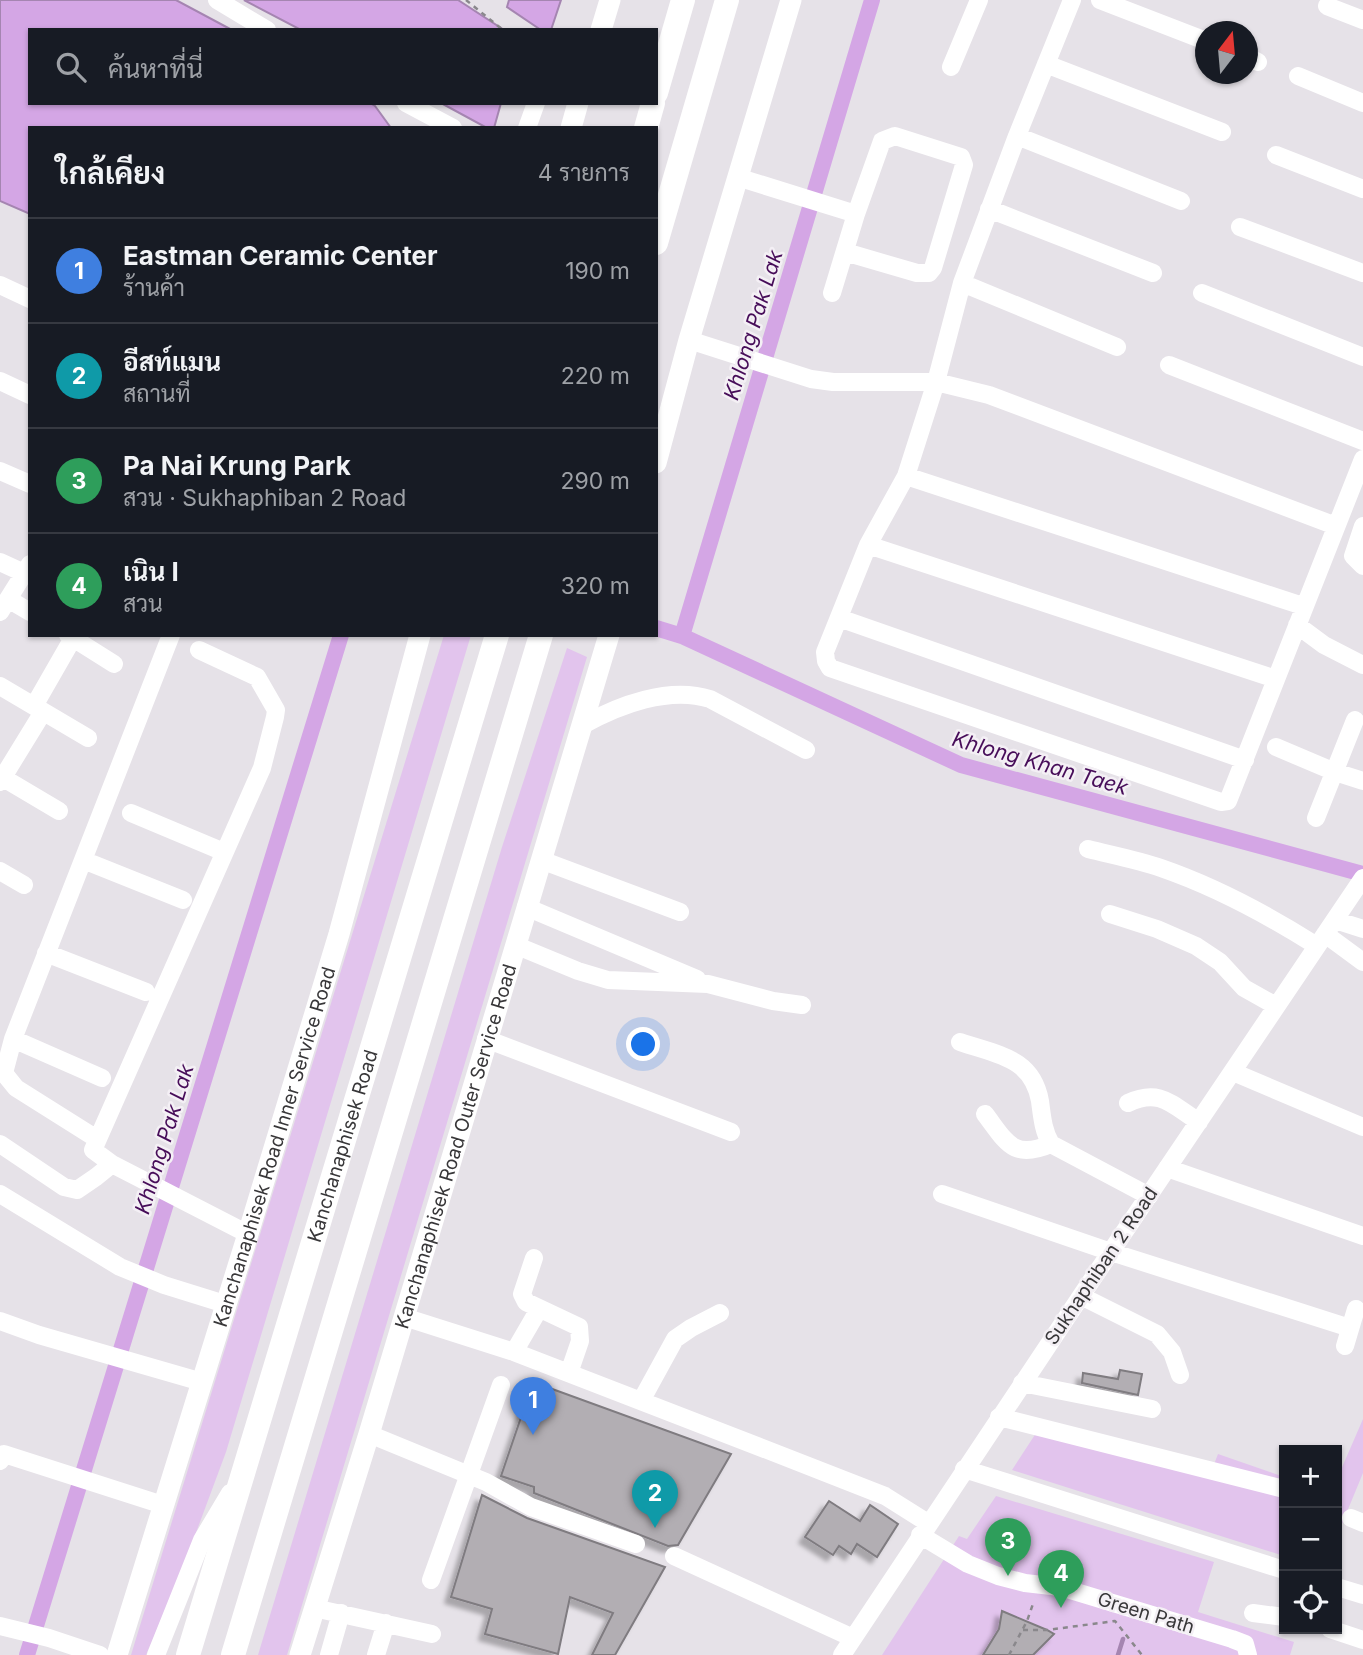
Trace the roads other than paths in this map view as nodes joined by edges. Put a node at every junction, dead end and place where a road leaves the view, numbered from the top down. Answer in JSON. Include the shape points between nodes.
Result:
{"nodes":[{"id":1,"x":217,"y":0,"type":"edge"},
{"id":2,"x":610,"y":0,"type":"edge"},
{"id":3,"x":683,"y":0,"type":"edge"},
{"id":4,"x":727,"y":0,"type":"edge"},
{"id":5,"x":791,"y":0,"type":"edge"},
{"id":6,"x":979,"y":0,"type":"edge"},
{"id":7,"x":1072,"y":0,"type":"edge"},
{"id":8,"x":1100,"y":0,"type":"edge"},
{"id":9,"x":1327,"y":6,"type":"dead end"},
{"id":10,"x":1363,"y":20,"type":"edge"},
{"id":11,"x":264,"y":28,"type":"edge"},
{"id":12,"x":602,"y":28,"type":"edge"},
{"id":13,"x":1195,"y":37,"type":"edge"},
{"id":14,"x":1046,"y":64,"type":"junction"},
{"id":15,"x":951,"y":67,"type":"dead end"},
{"id":16,"x":1298,"y":76,"type":"dead end"},
{"id":17,"x":658,"y":86,"type":"edge"},
{"id":18,"x":1363,"y":103,"type":"edge"},
{"id":19,"x":410,"y":105,"type":"edge"},
{"id":20,"x":536,"y":105,"type":"edge"},
{"id":21,"x":577,"y":105,"type":"edge"},
{"id":22,"x":652,"y":105,"type":"edge"},
{"id":23,"x":449,"y":126,"type":"edge"},
{"id":24,"x":528,"y":126,"type":"edge"},
{"id":25,"x":572,"y":126,"type":"edge"},
{"id":26,"x":647,"y":126,"type":"edge"},
{"id":27,"x":1222,"y":132,"type":"dead end"},
{"id":28,"x":1017,"y":136,"type":"junction"},
{"id":29,"x":1276,"y":155,"type":"dead end"},
{"id":30,"x":737,"y":177,"type":"junction"},
{"id":31,"x":1363,"y":189,"type":"edge"},
{"id":32,"x":1181,"y":201,"type":"dead end"},
{"id":33,"x":989,"y":209,"type":"junction"},
{"id":34,"x":856,"y":214,"type":"junction"},
{"id":35,"x":1240,"y":227,"type":"dead end"},
{"id":36,"x":658,"y":236,"type":"edge"},
{"id":37,"x":845,"y":252,"type":"junction"},
{"id":38,"x":1153,"y":273,"type":"dead end"},
{"id":39,"x":1363,"y":273,"type":"edge"},
{"id":40,"x":962,"y":283,"type":"junction"},
{"id":41,"x":0,"y":285,"type":"edge"},
{"id":42,"x":832,"y":293,"type":"dead end"},
{"id":43,"x":1202,"y":293,"type":"dead end"},
{"id":44,"x":28,"y":298,"type":"edge"},
{"id":45,"x":689,"y":340,"type":"junction"},
{"id":46,"x":1117,"y":347,"type":"dead end"},
{"id":47,"x":1363,"y":357,"type":"edge"},
{"id":48,"x":1169,"y":365,"type":"dead end"},
{"id":49,"x":0,"y":381,"type":"edge"},
{"id":50,"x":936,"y":382,"type":"junction"},
{"id":51,"x":28,"y":394,"type":"edge"},
{"id":52,"x":1363,"y":441,"type":"edge"},
{"id":53,"x":658,"y":456,"type":"edge"},
{"id":54,"x":1363,"y":459,"type":"edge"},
{"id":55,"x":0,"y":471,"type":"edge"},
{"id":56,"x":906,"y":476,"type":"junction"},
{"id":57,"x":28,"y":483,"type":"edge"},
{"id":58,"x":1336,"y":526,"type":"junction"},
{"id":59,"x":1363,"y":526,"type":"edge"},
{"id":60,"x":868,"y":545,"type":"junction"},
{"id":61,"x":0,"y":562,"type":"edge"},
{"id":62,"x":1363,"y":566,"type":"edge"},
{"id":63,"x":27,"y":568,"type":"edge"},
{"id":64,"x":4,"y":605,"type":"edge"},
{"id":65,"x":1303,"y":606,"type":"junction"},
{"id":66,"x":28,"y":611,"type":"edge"},
{"id":67,"x":839,"y":618,"type":"junction"},
{"id":68,"x":1297,"y":625,"type":"junction"},
{"id":69,"x":71,"y":637,"type":"edge"},
{"id":70,"x":170,"y":637,"type":"edge"},
{"id":71,"x":419,"y":637,"type":"edge"},
{"id":72,"x":496,"y":637,"type":"edge"},
{"id":73,"x":541,"y":637,"type":"edge"},
{"id":74,"x":608,"y":637,"type":"edge"},
{"id":75,"x":199,"y":650,"type":"dead end"},
{"id":76,"x":114,"y":664,"type":"dead end"},
{"id":77,"x":1363,"y":665,"type":"edge"},
{"id":78,"x":1276,"y":679,"type":"junction"},
{"id":79,"x":0,"y":686,"type":"edge"},
{"id":80,"x":38,"y":709,"type":"junction"},
{"id":81,"x":1355,"y":720,"type":"dead end"},
{"id":82,"x":583,"y":725,"type":"junction"},
{"id":83,"x":88,"y":738,"type":"dead end"},
{"id":84,"x":1276,"y":747,"type":"dead end"},
{"id":85,"x":806,"y":750,"type":"dead end"},
{"id":86,"x":1245,"y":760,"type":"junction"},
{"id":87,"x":1335,"y":772,"type":"junction"},
{"id":88,"x":1,"y":779,"type":"edge"},
{"id":89,"x":1363,"y":780,"type":"edge"},
{"id":90,"x":59,"y":811,"type":"dead end"},
{"id":91,"x":131,"y":813,"type":"dead end"},
{"id":92,"x":1316,"y":818,"type":"dead end"},
{"id":93,"x":1088,"y":849,"type":"dead end"},
{"id":94,"x":224,"y":852,"type":"junction"},
{"id":95,"x":83,"y":860,"type":"junction"},
{"id":96,"x":541,"y":860,"type":"junction"},
{"id":97,"x":0,"y":871,"type":"edge"},
{"id":98,"x":1363,"y":878,"type":"edge"},
{"id":99,"x":24,"y":885,"type":"dead end"},
{"id":100,"x":183,"y":900,"type":"dead end"},
{"id":101,"x":526,"y":907,"type":"junction"},
{"id":102,"x":680,"y":912,"type":"dead end"},
{"id":103,"x":1110,"y":914,"type":"dead end"},
{"id":104,"x":1363,"y":929,"type":"edge"},
{"id":105,"x":1326,"y":933,"type":"junction"},
{"id":106,"x":515,"y":944,"type":"junction"},
{"id":107,"x":46,"y":953,"type":"junction"},
{"id":108,"x":1363,"y":961,"type":"edge"},
{"id":109,"x":708,"y":984,"type":"junction"},
{"id":110,"x":146,"y":992,"type":"dead end"},
{"id":111,"x":802,"y":1005,"type":"dead end"},
{"id":112,"x":1276,"y":1006,"type":"junction"},
{"id":113,"x":13,"y":1039,"type":"junction"},
{"id":114,"x":486,"y":1039,"type":"junction"},
{"id":115,"x":960,"y":1042,"type":"dead end"},
{"id":116,"x":1233,"y":1072,"type":"junction"},
{"id":117,"x":102,"y":1078,"type":"dead end"},
{"id":118,"x":1128,"y":1103,"type":"dead end"},
{"id":119,"x":985,"y":1114,"type":"dead end"},
{"id":120,"x":1199,"y":1122,"type":"junction"},
{"id":121,"x":1363,"y":1127,"type":"edge"},
{"id":122,"x":731,"y":1132,"type":"dead end"},
{"id":123,"x":97,"y":1139,"type":"junction"},
{"id":124,"x":0,"y":1144,"type":"edge"},
{"id":125,"x":1051,"y":1144,"type":"junction"},
{"id":126,"x":112,"y":1164,"type":"junction"},
{"id":127,"x":1167,"y":1168,"type":"junction"},
{"id":128,"x":0,"y":1194,"type":"edge"},
{"id":129,"x":942,"y":1194,"type":"dead end"},
{"id":130,"x":1149,"y":1196,"type":"junction"},
{"id":131,"x":248,"y":1234,"type":"junction"},
{"id":132,"x":1363,"y":1236,"type":"edge"},
{"id":133,"x":1111,"y":1252,"type":"junction"},
{"id":134,"x":534,"y":1258,"type":"dead end"},
{"id":135,"x":1081,"y":1296,"type":"junction"},
{"id":136,"x":225,"y":1304,"type":"junction"},
{"id":137,"x":1356,"y":1308,"type":"dead end"},
{"id":138,"x":539,"y":1309,"type":"junction"},
{"id":139,"x":720,"y":1313,"type":"dead end"},
{"id":140,"x":404,"y":1317,"type":"junction"},
{"id":141,"x":0,"y":1321,"type":"edge"},
{"id":142,"x":1350,"y":1328,"type":"junction"},
{"id":143,"x":1345,"y":1346,"type":"dead end"},
{"id":144,"x":514,"y":1352,"type":"junction"},
{"id":145,"x":569,"y":1373,"type":"junction"},
{"id":146,"x":1180,"y":1374,"type":"dead end"},
{"id":147,"x":202,"y":1382,"type":"junction"},
{"id":148,"x":1023,"y":1383,"type":"junction"},
{"id":149,"x":501,"y":1385,"type":"dead end"},
{"id":150,"x":641,"y":1401,"type":"junction"},
{"id":151,"x":1152,"y":1409,"type":"dead end"},
{"id":152,"x":999,"y":1417,"type":"junction"},
{"id":153,"x":369,"y":1434,"type":"junction"},
{"id":154,"x":1,"y":1456,"type":"edge"},
{"id":155,"x":246,"y":1465,"type":"junction"},
{"id":156,"x":964,"y":1469,"type":"junction"},
{"id":157,"x":469,"y":1476,"type":"junction"},
{"id":158,"x":1279,"y":1488,"type":"edge"},
{"id":159,"x":163,"y":1505,"type":"junction"},
{"id":160,"x":924,"y":1529,"type":"junction"},
{"id":161,"x":636,"y":1544,"type":"dead end"},
{"id":162,"x":674,"y":1556,"type":"dead end"},
{"id":163,"x":1279,"y":1568,"type":"edge"},
{"id":164,"x":431,"y":1580,"type":"dead end"},
{"id":165,"x":1342,"y":1589,"type":"edge"},
{"id":166,"x":1363,"y":1595,"type":"edge"},
{"id":167,"x":314,"y":1608,"type":"junction"},
{"id":168,"x":1253,"y":1613,"type":"dead end"},
{"id":169,"x":341,"y":1614,"type":"junction"},
{"id":170,"x":1279,"y":1616,"type":"edge"},
{"id":171,"x":386,"y":1623,"type":"junction"},
{"id":172,"x":4,"y":1627,"type":"edge"},
{"id":173,"x":1342,"y":1633,"type":"edge"},
{"id":174,"x":432,"y":1634,"type":"dead end"},
{"id":175,"x":853,"y":1638,"type":"junction"},
{"id":176,"x":1363,"y":1640,"type":"edge"},
{"id":177,"x":100,"y":1655,"type":"edge"},
{"id":178,"x":117,"y":1655,"type":"edge"},
{"id":179,"x":156,"y":1655,"type":"edge"},
{"id":180,"x":188,"y":1655,"type":"edge"},
{"id":181,"x":233,"y":1655,"type":"edge"},
{"id":182,"x":300,"y":1655,"type":"edge"},
{"id":183,"x":329,"y":1655,"type":"edge"},
{"id":184,"x":376,"y":1655,"type":"edge"},
{"id":185,"x":842,"y":1655,"type":"edge"},
{"id":186,"x":1248,"y":1655,"type":"edge"}],
"edges":[{"from":1,"to":11,"type":"street"},
{"from":2,"to":12,"type":"main road"},
{"from":3,"to":17,"type":"highway"},
{"from":4,"to":36,"type":"highway"},
{"from":5,"to":30,"type":"main road"},
{"from":6,"to":15,"type":"street"},
{"from":7,"to":14,"type":"street"},
{"from":8,"to":13,"type":"street"},
{"from":9,"to":10,"type":"street"},
{"from":14,"to":27,"type":"street"},
{"from":14,"to":28,"type":"street"},
{"from":16,"to":18,"type":"street"},
{"from":19,"to":23,"type":"street"},
{"from":20,"to":24,"type":"street"},
{"from":21,"to":25,"type":"main road"},
{"from":22,"to":26,"type":"highway"},
{"from":28,"to":32,"type":"street"},
{"from":28,"to":33,"type":"street"},
{"from":29,"to":31,"type":"street"},
{"from":30,"to":34,"type":"street"},
{"from":30,"to":45,"type":"main road"},
{"from":33,"to":38,"type":"street"},
{"from":33,"to":40,"type":"street"},
{"from":34,"to":37,"type":"street"},
{"from":34,"to":37,"type":"street","via":[[878,148],[887,138],[895,136],[963,160],[929,273],[917,274]]},
{"from":35,"to":39,"type":"street"},
{"from":37,"to":42,"type":"street"},
{"from":40,"to":46,"type":"street"},
{"from":40,"to":50,"type":"street"},
{"from":41,"to":44,"type":"street"},
{"from":43,"to":47,"type":"street"},
{"from":45,"to":50,"type":"street","via":[[811,379]]},
{"from":45,"to":53,"type":"main road"},
{"from":48,"to":52,"type":"street"},
{"from":49,"to":51,"type":"street"},
{"from":50,"to":56,"type":"street"},
{"from":50,"to":58,"type":"street","via":[[989,395]]},
{"from":54,"to":58,"type":"street"},
{"from":55,"to":57,"type":"street"},
{"from":56,"to":60,"type":"street"},
{"from":56,"to":65,"type":"street"},
{"from":58,"to":65,"type":"street"},
{"from":59,"to":62,"type":"street","via":[[1353,556]]},
{"from":60,"to":67,"type":"street"},
{"from":60,"to":78,"type":"street"},
{"from":61,"to":63,"type":"street"},
{"from":63,"to":64,"type":"street"},
{"from":64,"to":66,"type":"street"},
{"from":65,"to":68,"type":"street"},
{"from":67,"to":86,"type":"street"},
{"from":67,"to":86,"type":"street","via":[[825,652],[830,668],[837,672],[1221,802],[1231,797]]},
{"from":68,"to":77,"type":"street"},
{"from":68,"to":78,"type":"street"},
{"from":69,"to":76,"type":"street"},
{"from":69,"to":80,"type":"street"},
{"from":70,"to":95,"type":"street"},
{"from":71,"to":131,"type":"main road","name":"Kanchanaphisek Road Inner Service Road","via":[[339,934]]},
{"from":72,"to":155,"type":"highway","name":"Kanchanaphisek Road"},
{"from":73,"to":181,"type":"highway"},
{"from":74,"to":82,"type":"main road","name":"Kanchanaphisek Road Outer Service Road"},
{"from":75,"to":94,"type":"street","via":[[257,677],[276,710],[262,768]]},
{"from":78,"to":86,"type":"street"},
{"from":79,"to":80,"type":"street"},
{"from":80,"to":83,"type":"street"},
{"from":80,"to":88,"type":"street"},
{"from":81,"to":87,"type":"street"},
{"from":82,"to":85,"type":"street","via":[[611,709],[694,694]]},
{"from":82,"to":96,"type":"main road","name":"Kanchanaphisek Road Outer Service Road"},
{"from":84,"to":87,"type":"street"},
{"from":87,"to":89,"type":"street"},
{"from":87,"to":92,"type":"street"},
{"from":88,"to":90,"type":"street"},
{"from":91,"to":94,"type":"street"},
{"from":93,"to":105,"type":"street","via":[[1160,867],[1271,917]]},
{"from":94,"to":123,"type":"street"},
{"from":95,"to":100,"type":"street"},
{"from":95,"to":107,"type":"street"},
{"from":96,"to":101,"type":"main road","name":"Kanchanaphisek Road Outer Service Road"},
{"from":96,"to":102,"type":"street"},
{"from":97,"to":99,"type":"street"},
{"from":98,"to":105,"type":"street","name":"Sukhaphiban 2 Road"},
{"from":101,"to":106,"type":"main road","name":"Kanchanaphisek Road Outer Service Road"},
{"from":101,"to":109,"type":"street"},
{"from":103,"to":112,"type":"street","via":[[1196,946],[1220,962],[1244,988]]},
{"from":104,"to":105,"type":"street"},
{"from":105,"to":108,"type":"street"},
{"from":105,"to":112,"type":"street","name":"Sukhaphiban 2 Road"},
{"from":106,"to":109,"type":"street","via":[[608,980]]},
{"from":106,"to":114,"type":"main road","name":"Kanchanaphisek Road Outer Service Road"},
{"from":107,"to":110,"type":"street"},
{"from":107,"to":113,"type":"street"},
{"from":109,"to":111,"type":"street"},
{"from":112,"to":116,"type":"street","name":"Sukhaphiban 2 Road"},
{"from":113,"to":117,"type":"street"},
{"from":113,"to":123,"type":"street","via":[[4,1073],[8,1079]]},
{"from":114,"to":122,"type":"street"},
{"from":114,"to":140,"type":"main road","name":"Kanchanaphisek Road Outer Service Road"},
{"from":115,"to":125,"type":"street","via":[[1016,1062],[1030,1074]]},
{"from":116,"to":120,"type":"street","name":"Sukhaphiban 2 Road"},
{"from":116,"to":121,"type":"street"},
{"from":118,"to":120,"type":"street","via":[[1147,1095],[1157,1097]]},
{"from":119,"to":125,"type":"street","via":[[1015,1149],[1035,1150]]},
{"from":120,"to":127,"type":"street","name":"Sukhaphiban 2 Road"},
{"from":123,"to":126,"type":"street","via":[[93,1150]]},
{"from":124,"to":126,"type":"street","via":[[64,1187],[77,1190]]},
{"from":125,"to":130,"type":"street"},
{"from":126,"to":131,"type":"street"},
{"from":127,"to":130,"type":"street","name":"Sukhaphiban 2 Road"},
{"from":127,"to":132,"type":"street"},
{"from":128,"to":136,"type":"street","via":[[120,1267]]},
{"from":129,"to":133,"type":"street"},
{"from":130,"to":133,"type":"street","name":"Sukhaphiban 2 Road"},
{"from":131,"to":136,"type":"main road","name":"Kanchanaphisek Road Inner Service Road"},
{"from":133,"to":135,"type":"street","name":"Sukhaphiban 2 Road"},
{"from":133,"to":142,"type":"street"},
{"from":134,"to":138,"type":"street","via":[[523,1294],[526,1302]]},
{"from":135,"to":146,"type":"street","via":[[1157,1334]]},
{"from":135,"to":148,"type":"street","name":"Sukhaphiban 2 Road"},
{"from":136,"to":147,"type":"main road","name":"Kanchanaphisek Road Inner Service Road"},
{"from":137,"to":142,"type":"street"},
{"from":138,"to":144,"type":"street"},
{"from":138,"to":145,"type":"street","via":[[579,1327],[580,1341]]},
{"from":139,"to":150,"type":"street","via":[[676,1339]]},
{"from":140,"to":144,"type":"street","name":"Green Path"},
{"from":140,"to":153,"type":"main road","name":"Kanchanaphisek Road Outer Service Road"},
{"from":141,"to":147,"type":"street"},
{"from":142,"to":143,"type":"street"},
{"from":144,"to":145,"type":"street","name":"Green Path"},
{"from":145,"to":150,"type":"street","name":"Green Path"},
{"from":147,"to":159,"type":"main road","name":"Kanchanaphisek Road Inner Service Road"},
{"from":148,"to":151,"type":"street"},
{"from":148,"to":152,"type":"street","name":"Sukhaphiban 2 Road"},
{"from":149,"to":157,"type":"street"},
{"from":150,"to":160,"type":"street","name":"Green Path","via":[[885,1496]]},
{"from":152,"to":156,"type":"street","name":"Sukhaphiban 2 Road"},
{"from":152,"to":158,"type":"street"},
{"from":153,"to":157,"type":"street"},
{"from":153,"to":167,"type":"main road","name":"Kanchanaphisek Road Outer Service Road"},
{"from":154,"to":159,"type":"street"},
{"from":155,"to":179,"type":"street","via":[[202,1540]]},
{"from":155,"to":180,"type":"highway","name":"Kanchanaphisek Road"},
{"from":156,"to":160,"type":"street","name":"Sukhaphiban 2 Road"},
{"from":156,"to":163,"type":"street"},
{"from":157,"to":161,"type":"street","via":[[531,1507]]},
{"from":157,"to":164,"type":"street"},
{"from":159,"to":178,"type":"main road","name":"Kanchanaphisek Road Inner Service Road"},
{"from":160,"to":175,"type":"street","name":"Sukhaphiban 2 Road"},
{"from":160,"to":186,"type":"street","name":"Green Path","via":[[968,1564],[998,1576],[1060,1587],[1231,1639],[1245,1644]]},
{"from":162,"to":175,"type":"street"},
{"from":165,"to":166,"type":"street"},
{"from":167,"to":169,"type":"street"},
{"from":167,"to":182,"type":"main road","name":"Kanchanaphisek Road Outer Service Road"},
{"from":168,"to":170,"type":"street"},
{"from":169,"to":171,"type":"street"},
{"from":169,"to":183,"type":"street"},
{"from":171,"to":174,"type":"street"},
{"from":171,"to":184,"type":"street"},
{"from":172,"to":177,"type":"street"},
{"from":173,"to":176,"type":"street"},
{"from":175,"to":185,"type":"street","name":"Sukhaphiban 2 Road"}]}
